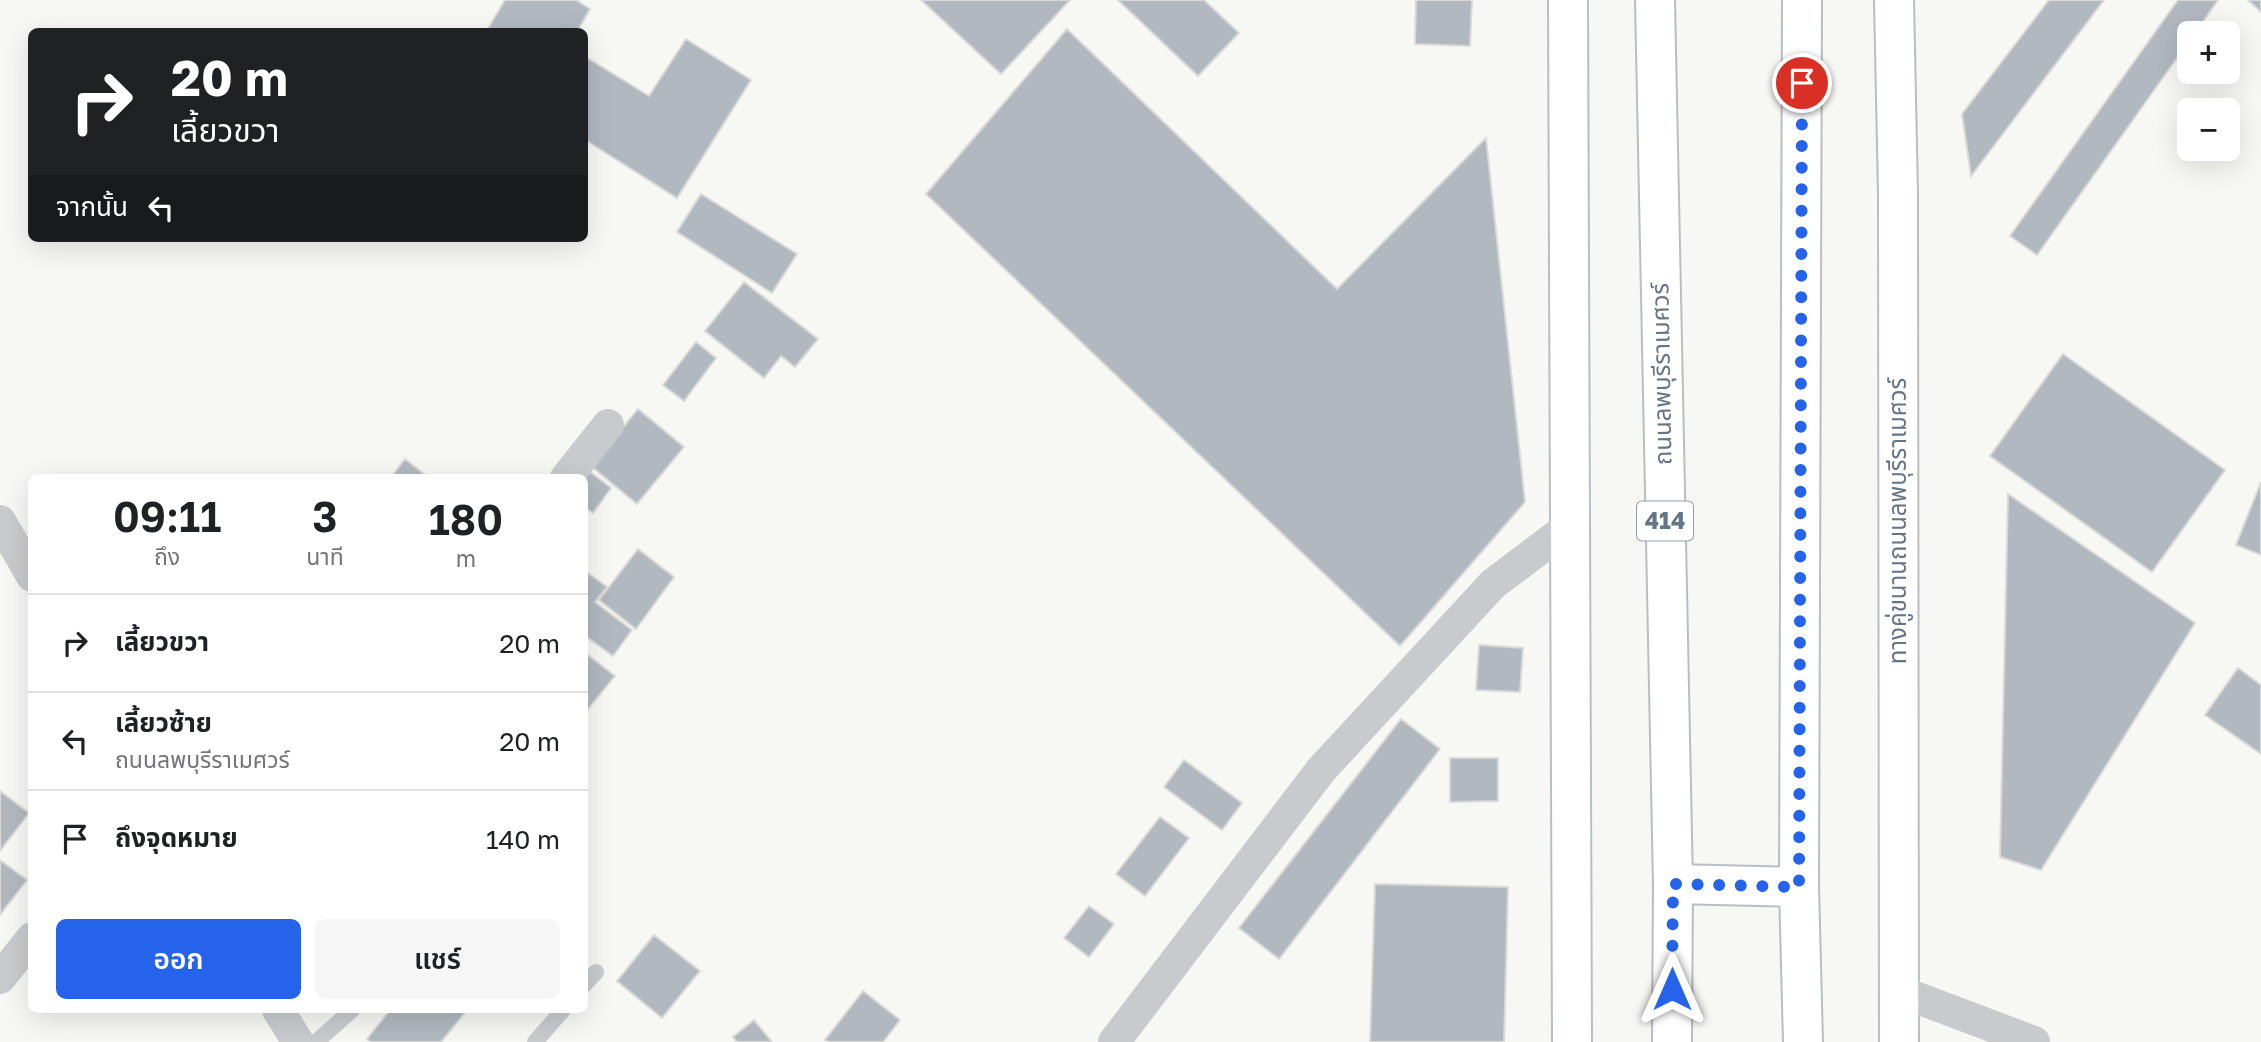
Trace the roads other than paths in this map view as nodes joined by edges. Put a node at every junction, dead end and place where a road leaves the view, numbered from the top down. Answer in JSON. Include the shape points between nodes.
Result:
{"nodes":[{"id":1,"x":1568,"y":0,"type":"edge"},
{"id":2,"x":1648,"y":0,"type":"edge"},
{"id":3,"x":1655,"y":0,"type":"edge"},
{"id":4,"x":1802,"y":0,"type":"edge"},
{"id":5,"x":1894,"y":0,"type":"edge"},
{"id":6,"x":1655,"y":65,"type":"junction"},
{"id":7,"x":608,"y":425,"type":"dead end"},
{"id":8,"x":569,"y":474,"type":"edge"},
{"id":9,"x":0,"y":521,"type":"edge"},
{"id":10,"x":1570,"y":526,"type":"junction"},
{"id":11,"x":28,"y":569,"type":"edge"},
{"id":12,"x":1673,"y":884,"type":"junction"},
{"id":13,"x":1799,"y":887,"type":"junction"},
{"id":14,"x":28,"y":943,"type":"edge"},
{"id":15,"x":596,"y":971,"type":"dead end"},
{"id":16,"x":0,"y":978,"type":"edge"},
{"id":17,"x":588,"y":980,"type":"edge"},
{"id":18,"x":1899,"y":991,"type":"junction"},
{"id":19,"x":280,"y":1013,"type":"edge"},
{"id":20,"x":349,"y":1013,"type":"edge"},
{"id":21,"x":560,"y":1013,"type":"edge"},
{"id":22,"x":298,"y":1042,"type":"edge"},
{"id":23,"x":316,"y":1042,"type":"edge"},
{"id":24,"x":535,"y":1042,"type":"edge"},
{"id":25,"x":1114,"y":1042,"type":"edge"},
{"id":26,"x":1572,"y":1042,"type":"edge"},
{"id":27,"x":1672,"y":1042,"type":"edge"},
{"id":28,"x":1802,"y":1042,"type":"edge"},
{"id":29,"x":1899,"y":1042,"type":"edge"},
{"id":30,"x":2034,"y":1042,"type":"edge"}],
"edges":[{"from":1,"to":10,"type":"main road"},
{"from":2,"to":6,"type":"main road"},
{"from":3,"to":6,"type":"main road","name":"ถนนลพบุรีราเมศวร์","number":"414"},
{"from":4,"to":13,"type":"main road"},
{"from":5,"to":18,"type":"main road","name":"ทางคู่ขนานถนนลพบุรีราเมศวร์"},
{"from":6,"to":12,"type":"main road","name":"ถนนลพบุรีราเมศวร์","number":"414"},
{"from":7,"to":8,"type":"street"},
{"from":9,"to":11,"type":"street"},
{"from":10,"to":25,"type":"street","via":[[1493,584],[1321,770]]},
{"from":10,"to":26,"type":"main road"},
{"from":12,"to":13,"type":"main road"},
{"from":12,"to":27,"type":"main road","name":"ถนนลพบุรีราเมศวร์","number":"414"},
{"from":13,"to":28,"type":"main road"},
{"from":14,"to":16,"type":"street"},
{"from":15,"to":17,"type":"lane"},
{"from":18,"to":29,"type":"main road","name":"ทางคู่ขนานถนนลพบุรีราเมศวร์"},
{"from":18,"to":30,"type":"street"},
{"from":19,"to":22,"type":"street"},
{"from":20,"to":23,"type":"lane"},
{"from":21,"to":24,"type":"lane"}]}
